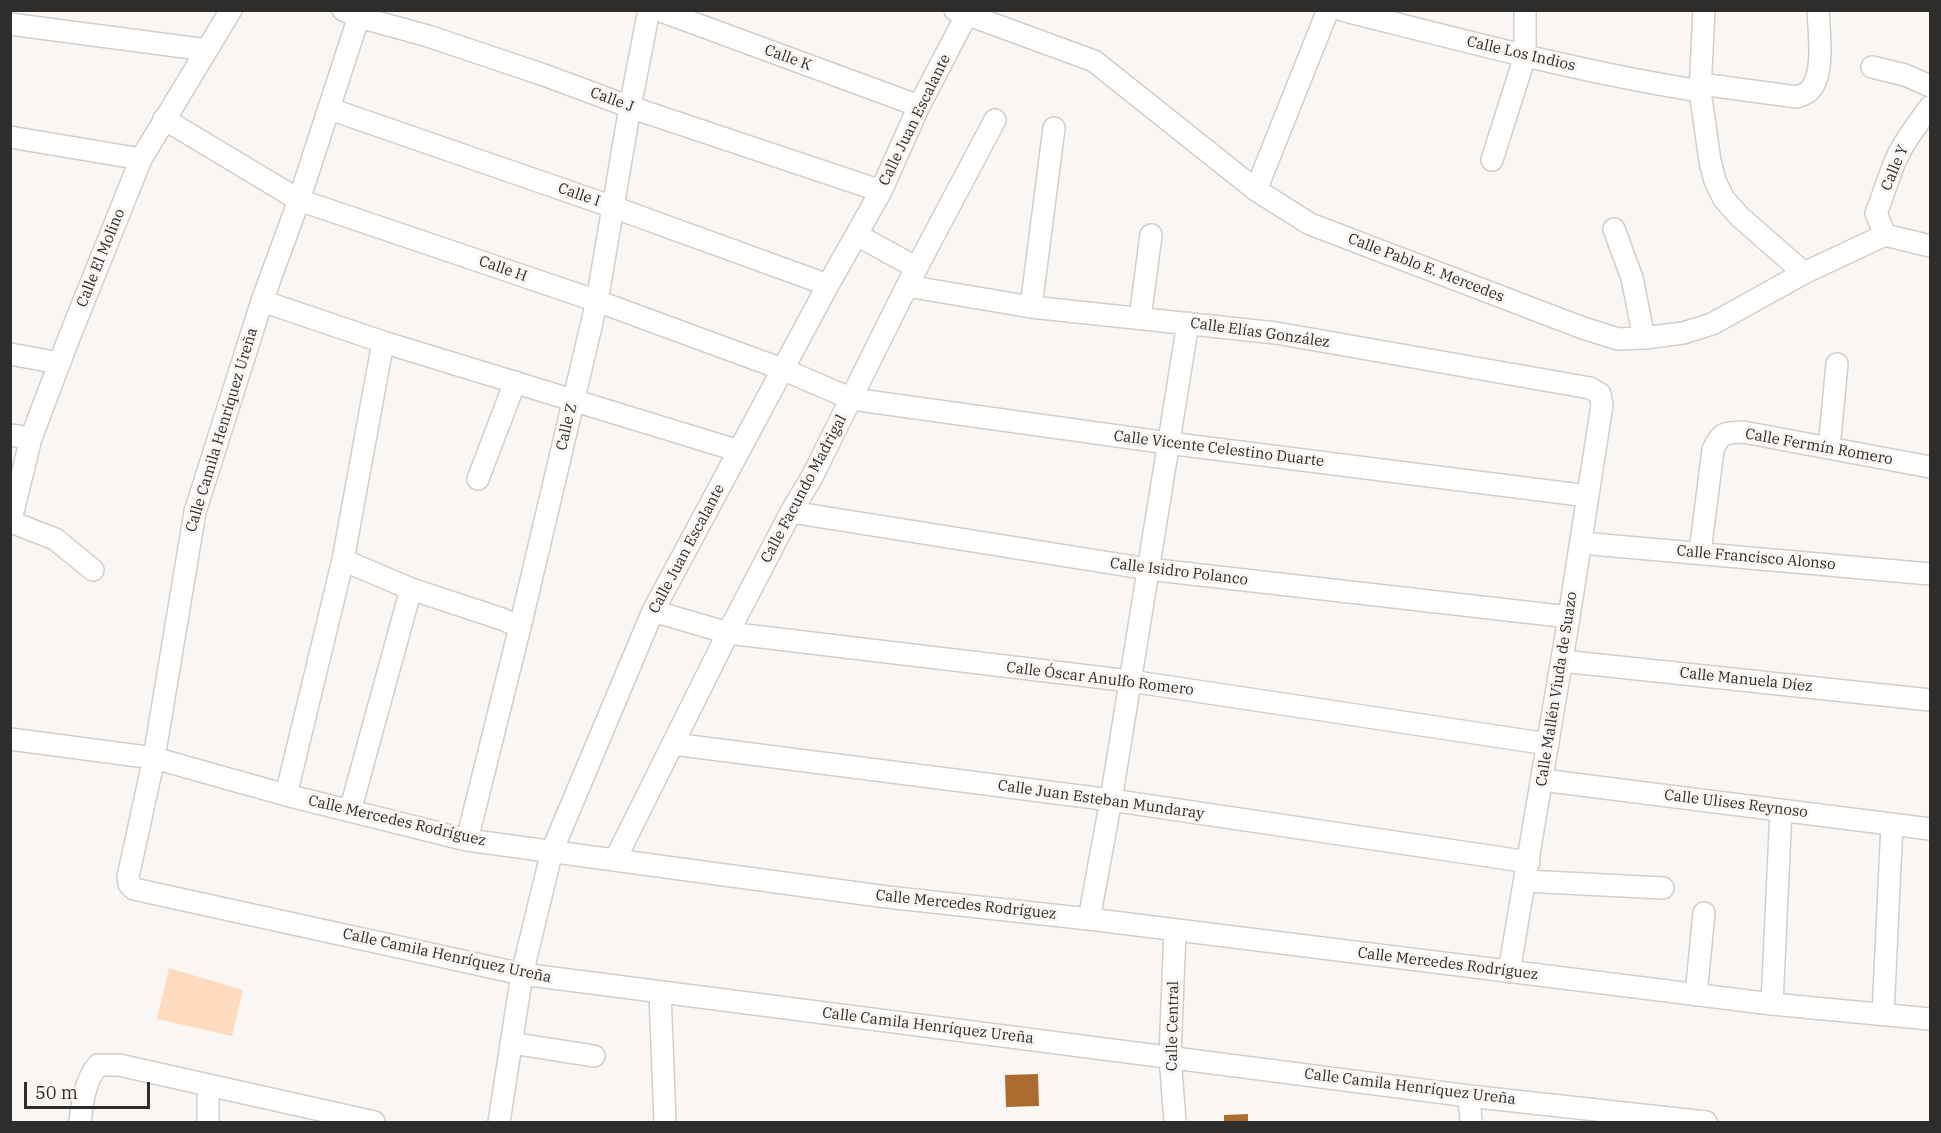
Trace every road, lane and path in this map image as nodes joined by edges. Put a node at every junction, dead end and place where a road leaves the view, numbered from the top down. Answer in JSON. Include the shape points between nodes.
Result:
{"nodes":[{"id":1,"x":231,"y":10,"type":"edge"},
{"id":2,"x":649,"y":10,"type":"edge"},
{"id":3,"x":658,"y":10,"type":"edge"},
{"id":4,"x":1328,"y":10,"type":"edge"},
{"id":5,"x":1342,"y":10,"type":"edge"},
{"id":6,"x":1525,"y":10,"type":"edge"},
{"id":7,"x":1704,"y":10,"type":"edge"},
{"id":8,"x":1818,"y":10,"type":"edge"},
{"id":9,"x":963,"y":12,"type":"edge"},
{"id":10,"x":354,"y":13,"type":"edge"},
{"id":11,"x":18,"y":20,"type":"edge"},
{"id":12,"x":207,"y":50,"type":"junction"},
{"id":13,"x":1525,"y":56,"type":"junction"},
{"id":14,"x":1872,"y":67,"type":"dead end"},
{"id":15,"x":1930,"y":86,"type":"edge"},
{"id":16,"x":1701,"y":87,"type":"junction"},
{"id":17,"x":919,"y":106,"type":"junction"},
{"id":18,"x":630,"y":107,"type":"junction"},
{"id":19,"x":1930,"y":107,"type":"edge"},
{"id":20,"x":330,"y":109,"type":"junction"},
{"id":21,"x":164,"y":119,"type":"junction"},
{"id":22,"x":995,"y":120,"type":"dead end"},
{"id":23,"x":1054,"y":128,"type":"dead end"},
{"id":24,"x":10,"y":136,"type":"edge"},
{"id":25,"x":141,"y":159,"type":"junction"},
{"id":26,"x":1492,"y":159,"type":"dead end"},
{"id":27,"x":1256,"y":190,"type":"junction"},
{"id":28,"x":881,"y":191,"type":"junction"},
{"id":29,"x":299,"y":200,"type":"junction"},
{"id":30,"x":613,"y":207,"type":"junction"},
{"id":31,"x":1614,"y":229,"type":"dead end"},
{"id":32,"x":1885,"y":234,"type":"junction"},
{"id":33,"x":857,"y":235,"type":"junction"},
{"id":34,"x":1151,"y":235,"type":"dead end"},
{"id":35,"x":1930,"y":246,"type":"edge"},
{"id":36,"x":1804,"y":273,"type":"junction"},
{"id":37,"x":912,"y":277,"type":"junction"},
{"id":38,"x":828,"y":285,"type":"junction"},
{"id":39,"x":262,"y":302,"type":"junction"},
{"id":40,"x":597,"y":302,"type":"junction"},
{"id":41,"x":1031,"y":307,"type":"junction"},
{"id":42,"x":1140,"y":318,"type":"junction"},
{"id":43,"x":1188,"y":324,"type":"junction"},
{"id":44,"x":1644,"y":338,"type":"junction"},
{"id":45,"x":383,"y":342,"type":"junction"},
{"id":46,"x":10,"y":354,"type":"edge"},
{"id":47,"x":59,"y":363,"type":"junction"},
{"id":48,"x":1837,"y":364,"type":"dead end"},
{"id":49,"x":782,"y":369,"type":"junction"},
{"id":50,"x":515,"y":382,"type":"junction"},
{"id":51,"x":574,"y":399,"type":"junction"},
{"id":52,"x":852,"y":399,"type":"junction"},
{"id":53,"x":1602,"y":405,"type":"joint"},
{"id":54,"x":21,"y":436,"type":"edge"},
{"id":55,"x":1168,"y":443,"type":"junction"},
{"id":56,"x":1829,"y":448,"type":"junction"},
{"id":57,"x":739,"y":451,"type":"junction"},
{"id":58,"x":1930,"y":467,"type":"edge"},
{"id":59,"x":478,"y":479,"type":"dead end"},
{"id":60,"x":1588,"y":496,"type":"junction"},
{"id":61,"x":791,"y":512,"type":"junction"},
{"id":62,"x":11,"y":523,"type":"edge"},
{"id":63,"x":1581,"y":543,"type":"junction"},
{"id":64,"x":1700,"y":552,"type":"junction"},
{"id":65,"x":343,"y":560,"type":"junction"},
{"id":66,"x":1148,"y":569,"type":"junction"},
{"id":67,"x":93,"y":570,"type":"dead end"},
{"id":68,"x":1930,"y":573,"type":"edge"},
{"id":69,"x":411,"y":588,"type":"junction"},
{"id":70,"x":653,"y":611,"type":"junction"},
{"id":71,"x":1569,"y":617,"type":"junction"},
{"id":72,"x":520,"y":627,"type":"junction"},
{"id":73,"x":728,"y":633,"type":"junction"},
{"id":74,"x":1562,"y":661,"type":"junction"},
{"id":75,"x":1130,"y":681,"type":"junction"},
{"id":76,"x":1930,"y":699,"type":"edge"},
{"id":77,"x":10,"y":739,"type":"edge"},
{"id":78,"x":673,"y":744,"type":"junction"},
{"id":79,"x":1548,"y":744,"type":"junction"},
{"id":80,"x":154,"y":758,"type":"junction"},
{"id":81,"x":1542,"y":780,"type":"junction"},
{"id":82,"x":286,"y":795,"type":"junction"},
{"id":83,"x":1111,"y":800,"type":"junction"},
{"id":84,"x":1781,"y":810,"type":"junction"},
{"id":85,"x":350,"y":811,"type":"junction"},
{"id":86,"x":1892,"y":824,"type":"junction"},
{"id":87,"x":1930,"y":829,"type":"edge"},
{"id":88,"x":467,"y":840,"type":"junction"},
{"id":89,"x":552,"y":851,"type":"junction"},
{"id":90,"x":615,"y":860,"type":"junction"},
{"id":91,"x":1527,"y":871,"type":"junction"},
{"id":92,"x":1663,"y":888,"type":"dead end"},
{"id":93,"x":1704,"y":913,"type":"dead end"},
{"id":94,"x":1089,"y":919,"type":"junction"},
{"id":95,"x":1175,"y":930,"type":"junction"},
{"id":96,"x":1509,"y":972,"type":"junction"},
{"id":97,"x":522,"y":974,"type":"junction"},
{"id":98,"x":660,"y":992,"type":"junction"},
{"id":99,"x":1696,"y":995,"type":"junction"},
{"id":100,"x":1772,"y":1004,"type":"junction"},
{"id":101,"x":1883,"y":1014,"type":"junction"},
{"id":102,"x":1930,"y":1019,"type":"edge"},
{"id":103,"x":511,"y":1043,"type":"junction"},
{"id":104,"x":594,"y":1056,"type":"dead end"},
{"id":105,"x":1170,"y":1056,"type":"junction"},
{"id":106,"x":208,"y":1086,"type":"junction"},
{"id":107,"x":1468,"y":1095,"type":"junction"},
{"id":108,"x":80,"y":1122,"type":"edge"},
{"id":109,"x":208,"y":1122,"type":"edge"},
{"id":110,"x":374,"y":1122,"type":"edge"},
{"id":111,"x":499,"y":1122,"type":"edge"},
{"id":112,"x":665,"y":1122,"type":"edge"},
{"id":113,"x":1175,"y":1122,"type":"edge"},
{"id":114,"x":1471,"y":1122,"type":"edge"},
{"id":115,"x":1706,"y":1122,"type":"edge"}],
"edges":[{"from":1,"to":12,"type":"street","name":"Calle El Molino"},
{"from":2,"to":18,"type":"street","name":"Calle Z"},
{"from":3,"to":17,"type":"street","name":"Calle K"},
{"from":4,"to":27,"type":"street"},
{"from":5,"to":13,"type":"street","name":"Calle Los Indios"},
{"from":6,"to":13,"type":"street"},
{"from":7,"to":16,"type":"street"},
{"from":8,"to":16,"type":"street","name":"Calle Los Indios","via":[[1819,63],[1809,92],[1797,97]]},
{"from":9,"to":17,"type":"street","name":"Calle Juan Escalante"},
{"from":9,"to":27,"type":"street","name":"Calle Pablo E. Mercedes","via":[[1094,61]]},
{"from":10,"to":18,"type":"street","name":"Calle J"},
{"from":10,"to":20,"type":"street","name":"Calle Camila Henríquez Ureña"},
{"from":11,"to":12,"type":"street"},
{"from":12,"to":21,"type":"street","name":"Calle El Molino"},
{"from":13,"to":16,"type":"street","name":"Calle Los Indios","via":[[1662,85]]},
{"from":13,"to":26,"type":"street"},
{"from":14,"to":15,"type":"street"},
{"from":16,"to":36,"type":"street","via":[[1710,161],[1724,198]]},
{"from":17,"to":28,"type":"street","name":"Calle Juan Escalante"},
{"from":18,"to":28,"type":"street","name":"Calle J"},
{"from":18,"to":30,"type":"street","name":"Calle Z"},
{"from":19,"to":32,"type":"street","name":"Calle Y","via":[[1899,154],[1876,213]]},
{"from":20,"to":29,"type":"street","name":"Calle Camila Henríquez Ureña"},
{"from":20,"to":30,"type":"street","name":"Calle I"},
{"from":21,"to":25,"type":"street","name":"Calle El Molino"},
{"from":21,"to":29,"type":"street","name":"Calle H"},
{"from":22,"to":37,"type":"street","name":"Calle Facundo Madrigal"},
{"from":23,"to":41,"type":"street"},
{"from":24,"to":25,"type":"street"},
{"from":25,"to":47,"type":"street","name":"Calle El Molino"},
{"from":27,"to":44,"type":"street","name":"Calle Pablo E. Mercedes","via":[[1310,224],[1343,237],[1583,328],[1618,339]]},
{"from":28,"to":33,"type":"street","name":"Calle Juan Escalante"},
{"from":29,"to":39,"type":"street","name":"Calle Camila Henríquez Ureña"},
{"from":29,"to":40,"type":"street","name":"Calle H"},
{"from":30,"to":38,"type":"street","name":"Calle I"},
{"from":30,"to":40,"type":"street","name":"Calle Z"},
{"from":31,"to":44,"type":"street","via":[[1632,278]]},
{"from":32,"to":35,"type":"street"},
{"from":32,"to":36,"type":"street","name":"Calle Pablo E. Mercedes"},
{"from":33,"to":37,"type":"street","name":"Calle Elías González"},
{"from":33,"to":38,"type":"street","name":"Calle Juan Escalante"},
{"from":34,"to":42,"type":"street"},
{"from":36,"to":44,"type":"street","name":"Calle Pablo E. Mercedes","via":[[1712,324]]},
{"from":37,"to":41,"type":"street","name":"Calle Elías González"},
{"from":37,"to":52,"type":"street","name":"Calle Facundo Madrigal"},
{"from":38,"to":49,"type":"street","name":"Calle Juan Escalante"},
{"from":39,"to":45,"type":"street"},
{"from":39,"to":80,"type":"street","name":"Calle Camila Henríquez Ureña","via":[[195,512]]},
{"from":40,"to":49,"type":"street","name":"Calle H"},
{"from":40,"to":51,"type":"street","name":"Calle Z"},
{"from":41,"to":42,"type":"street","name":"Calle Elías González"},
{"from":42,"to":43,"type":"street","name":"Calle Elías González"},
{"from":43,"to":53,"type":"street","name":"Calle Elías González","via":[[1276,333],[1590,388],[1600,394]]},
{"from":43,"to":55,"type":"street"},
{"from":45,"to":50,"type":"street"},
{"from":45,"to":65,"type":"street"},
{"from":46,"to":47,"type":"street"},
{"from":47,"to":54,"type":"street","name":"Calle El Molino"},
{"from":48,"to":56,"type":"street"},
{"from":49,"to":52,"type":"street","name":"Calle H"},
{"from":49,"to":57,"type":"street","name":"Calle Juan Escalante"},
{"from":50,"to":51,"type":"street"},
{"from":50,"to":59,"type":"street"},
{"from":51,"to":57,"type":"street"},
{"from":51,"to":72,"type":"street","name":"Calle Z"},
{"from":52,"to":55,"type":"street","name":"Calle Vicente Celestino Duarte"},
{"from":52,"to":61,"type":"street","name":"Calle Facundo Madrigal"},
{"from":53,"to":60,"type":"street","name":"Calle Mallén Viuda de Suazo"},
{"from":54,"to":62,"type":"street","name":"Calle El Molino"},
{"from":55,"to":60,"type":"street","name":"Calle Vicente Celestino Duarte"},
{"from":55,"to":66,"type":"street"},
{"from":56,"to":58,"type":"street","name":"Calle Fermín Romero"},
{"from":56,"to":64,"type":"street","name":"Calle Fermín Romero","via":[[1743,432],[1718,437]]},
{"from":57,"to":70,"type":"street","name":"Calle Juan Escalante"},
{"from":60,"to":63,"type":"street","name":"Calle Mallén Viuda de Suazo"},
{"from":61,"to":66,"type":"street","name":"Calle Isidro Polanco"},
{"from":61,"to":73,"type":"street","name":"Calle Facundo Madrigal"},
{"from":62,"to":67,"type":"street","via":[[55,539]]},
{"from":63,"to":64,"type":"street","name":"Calle Francisco Alonso"},
{"from":63,"to":71,"type":"street","name":"Calle Mallén Viuda de Suazo"},
{"from":64,"to":68,"type":"street","name":"Calle Francisco Alonso"},
{"from":65,"to":69,"type":"street"},
{"from":65,"to":82,"type":"street"},
{"from":66,"to":71,"type":"street","name":"Calle Isidro Polanco"},
{"from":66,"to":75,"type":"street"},
{"from":69,"to":72,"type":"street"},
{"from":69,"to":85,"type":"street"},
{"from":70,"to":73,"type":"street","name":"Calle Óscar Anulfo Romero"},
{"from":70,"to":89,"type":"street","name":"Calle Juan Escalante"},
{"from":71,"to":74,"type":"street","name":"Calle Mallén Viuda de Suazo"},
{"from":72,"to":88,"type":"street","name":"Calle Z"},
{"from":73,"to":75,"type":"street","name":"Calle Óscar Anulfo Romero"},
{"from":73,"to":78,"type":"street","name":"Calle Facundo Madrigal"},
{"from":74,"to":76,"type":"street","name":"Calle Manuela Díez"},
{"from":74,"to":79,"type":"street","name":"Calle Mallén Viuda de Suazo"},
{"from":75,"to":79,"type":"street","name":"Calle Óscar Anulfo Romero"},
{"from":75,"to":83,"type":"street"},
{"from":77,"to":80,"type":"street","name":"Calle Mercedes Rodríguez"},
{"from":78,"to":83,"type":"street","name":"Calle Juan Esteban Mundaray"},
{"from":78,"to":90,"type":"street","name":"Calle Facundo Madrigal"},
{"from":79,"to":81,"type":"street","name":"Calle Mallén Viuda de Suazo"},
{"from":80,"to":82,"type":"street","name":"Calle Mercedes Rodríguez"},
{"from":80,"to":97,"type":"street","name":"Calle Camila Henríquez Ureña","via":[[128,877],[134,890]]},
{"from":81,"to":84,"type":"street","name":"Calle Ulises Reynoso"},
{"from":81,"to":91,"type":"street","name":"Calle Mallén Viuda de Suazo"},
{"from":82,"to":85,"type":"street","name":"Calle Mercedes Rodríguez"},
{"from":83,"to":91,"type":"street","name":"Calle Juan Esteban Mundaray"},
{"from":83,"to":94,"type":"street"},
{"from":84,"to":86,"type":"street","name":"Calle Ulises Reynoso"},
{"from":84,"to":100,"type":"street"},
{"from":85,"to":88,"type":"street","name":"Calle Mercedes Rodríguez"},
{"from":86,"to":87,"type":"street","name":"Calle Ulises Reynoso"},
{"from":86,"to":101,"type":"street"},
{"from":88,"to":89,"type":"street","name":"Calle Mercedes Rodríguez"},
{"from":89,"to":90,"type":"street","name":"Calle Mercedes Rodríguez"},
{"from":89,"to":97,"type":"street","name":"Calle Juan Escalante"},
{"from":90,"to":94,"type":"street","name":"Calle Mercedes Rodríguez","via":[[887,897]]},
{"from":91,"to":92,"type":"street","name":"Calle Juan Esteban Mundaray"},
{"from":91,"to":96,"type":"street","name":"Calle Mallén Viuda de Suazo"},
{"from":93,"to":99,"type":"street"},
{"from":94,"to":95,"type":"street","name":"Calle Mercedes Rodríguez"},
{"from":95,"to":96,"type":"street","name":"Calle Mercedes Rodríguez"},
{"from":95,"to":105,"type":"street","name":"Calle Central"},
{"from":96,"to":99,"type":"street","name":"Calle Mercedes Rodríguez"},
{"from":97,"to":98,"type":"street","name":"Calle Camila Henríquez Ureña"},
{"from":97,"to":103,"type":"street","name":"Calle Juan Escalante"},
{"from":98,"to":105,"type":"street","name":"Calle Camila Henríquez Ureña"},
{"from":98,"to":112,"type":"street"},
{"from":99,"to":100,"type":"street","name":"Calle Mercedes Rodríguez"},
{"from":100,"to":101,"type":"street","name":"Calle Mercedes Rodríguez"},
{"from":101,"to":102,"type":"street","name":"Calle Mercedes Rodríguez"},
{"from":103,"to":104,"type":"street"},
{"from":103,"to":111,"type":"street","name":"Calle Juan Escalante"},
{"from":105,"to":107,"type":"street","name":"Calle Camila Henríquez Ureña"},
{"from":105,"to":113,"type":"street","name":"Calle Central"},
{"from":106,"to":108,"type":"street","via":[[119,1065],[98,1065],[83,1098]]},
{"from":106,"to":109,"type":"street"},
{"from":106,"to":110,"type":"street"},
{"from":107,"to":114,"type":"street"},
{"from":107,"to":115,"type":"street","name":"Calle Camila Henríquez Ureña"}]}
